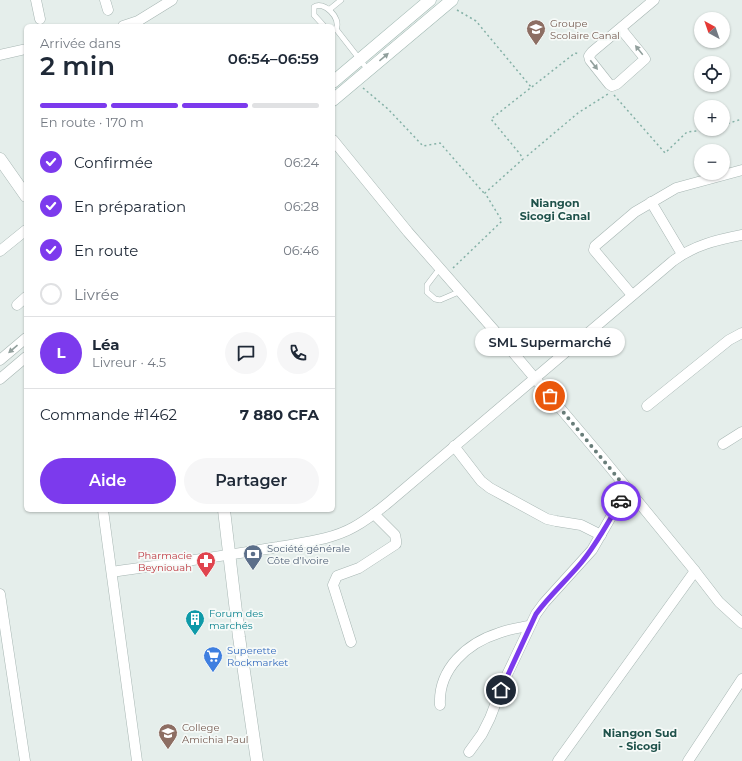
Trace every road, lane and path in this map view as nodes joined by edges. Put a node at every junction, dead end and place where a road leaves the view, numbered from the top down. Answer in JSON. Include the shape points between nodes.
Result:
{"nodes":[{"id":1,"x":36,"y":0,"type":"edge"},
{"id":2,"x":172,"y":0,"type":"edge"},
{"id":3,"x":341,"y":0,"type":"edge"},
{"id":4,"x":430,"y":0,"type":"edge"},
{"id":5,"x":654,"y":0,"type":"edge"},
{"id":6,"x":446,"y":2,"type":"edge"},
{"id":7,"x":330,"y":9,"type":"junction"},
{"id":8,"x":40,"y":19,"type":"dead end"},
{"id":9,"x":129,"y":24,"type":"edge"},
{"id":10,"x":322,"y":24,"type":"edge"},
{"id":11,"x":335,"y":27,"type":"edge"},
{"id":12,"x":621,"y":29,"type":"junction"},
{"id":13,"x":335,"y":30,"type":"edge"},
{"id":14,"x":24,"y":49,"type":"edge"},
{"id":15,"x":0,"y":55,"type":"edge"},
{"id":16,"x":589,"y":56,"type":"junction"},
{"id":17,"x":360,"y":60,"type":"junction"},
{"id":18,"x":368,"y":70,"type":"junction"},
{"id":19,"x":335,"y":80,"type":"edge"},
{"id":20,"x":355,"y":81,"type":"junction"},
{"id":21,"x":532,"y":87,"type":"junction"},
{"id":22,"x":335,"y":98,"type":"edge"},
{"id":23,"x":742,"y":119,"type":"edge"},
{"id":24,"x":730,"y":123,"type":"edge"},
{"id":25,"x":694,"y":131,"type":"edge"},
{"id":26,"x":335,"y":142,"type":"edge"},
{"id":27,"x":527,"y":156,"type":"dead end"},
{"id":28,"x":0,"y":159,"type":"edge"},
{"id":29,"x":742,"y":170,"type":"edge"},
{"id":30,"x":24,"y":193,"type":"edge"},
{"id":31,"x":485,"y":193,"type":"junction"},
{"id":32,"x":651,"y":202,"type":"junction"},
{"id":33,"x":24,"y":232,"type":"edge"},
{"id":34,"x":742,"y":235,"type":"edge"},
{"id":35,"x":0,"y":251,"type":"edge"},
{"id":36,"x":682,"y":254,"type":"junction"},
{"id":37,"x":443,"y":272,"type":"junction"},
{"id":38,"x":460,"y":291,"type":"junction"},
{"id":39,"x":632,"y":295,"type":"junction"},
{"id":40,"x":24,"y":299,"type":"edge"},
{"id":41,"x":17,"y":305,"type":"dead end"},
{"id":42,"x":742,"y":332,"type":"edge"},
{"id":43,"x":24,"y":340,"type":"edge"},
{"id":44,"x":24,"y":359,"type":"edge"},
{"id":45,"x":0,"y":360,"type":"edge"},
{"id":46,"x":534,"y":378,"type":"junction"},
{"id":47,"x":0,"y":379,"type":"edge"},
{"id":48,"x":647,"y":406,"type":"dead end"},
{"id":49,"x":742,"y":432,"type":"edge"},
{"id":50,"x":724,"y":444,"type":"dead end"},
{"id":51,"x":454,"y":446,"type":"junction"},
{"id":52,"x":627,"y":489,"type":"junction"},
{"id":53,"x":103,"y":512,"type":"edge"},
{"id":54,"x":224,"y":512,"type":"edge"},
{"id":55,"x":374,"y":514,"type":"junction"},
{"id":56,"x":601,"y":535,"type":"junction"},
{"id":57,"x":229,"y":556,"type":"junction"},
{"id":58,"x":695,"y":571,"type":"junction"},
{"id":59,"x":112,"y":572,"type":"junction"},
{"id":60,"x":0,"y":594,"type":"edge"},
{"id":61,"x":742,"y":623,"type":"edge"},
{"id":62,"x":529,"y":626,"type":"junction"},
{"id":63,"x":2,"y":627,"type":"edge"},
{"id":64,"x":351,"y":642,"type":"dead end"},
{"id":65,"x":742,"y":678,"type":"edge"},
{"id":66,"x":440,"y":705,"type":"dead end"},
{"id":67,"x":469,"y":752,"type":"dead end"},
{"id":68,"x":25,"y":761,"type":"edge"},
{"id":69,"x":138,"y":761,"type":"edge"},
{"id":70,"x":257,"y":761,"type":"edge"},
{"id":71,"x":558,"y":761,"type":"edge"},
{"id":72,"x":688,"y":761,"type":"edge"}],
"edges":[{"from":1,"to":8,"type":"street"},
{"from":2,"to":9,"type":"street"},
{"from":3,"to":7,"type":"lane"},
{"from":4,"to":17,"type":"street"},
{"from":5,"to":12,"type":"street"},
{"from":18,"to":6,"type":"street","one_way":true},
{"from":6,"to":21,"type":"path","via":[[476,21]]},
{"from":7,"to":10,"type":"lane","via":[[321,3],[314,7],[314,15]]},
{"from":7,"to":11,"type":"lane","via":[[338,22]]},
{"from":12,"to":16,"type":"street"},
{"from":16,"to":12,"type":"street","one_way":true,"via":[[612,86],[643,62],[645,59]]},
{"from":13,"to":17,"type":"lane"},
{"from":14,"to":15,"type":"street"},
{"from":16,"to":21,"type":"path","via":[[576,53]]},
{"from":17,"to":18,"type":"lane"},
{"from":17,"to":19,"type":"street"},
{"from":18,"to":20,"type":"street"},
{"from":20,"to":22,"type":"street"},
{"from":20,"to":31,"type":"path","via":[[388,109],[423,146],[440,143]]},
{"from":21,"to":31,"type":"path","via":[[491,119],[523,159]]},
{"from":23,"to":24,"type":"path"},
{"from":25,"to":27,"type":"path","via":[[688,132],[665,153],[612,92],[578,113]]},
{"from":26,"to":37,"type":"street"},
{"from":28,"to":30,"type":"street"},
{"from":29,"to":32,"type":"street","via":[[676,188]]},
{"from":31,"to":37,"type":"path","via":[[502,221]]},
{"from":32,"to":36,"type":"street"},
{"from":32,"to":39,"type":"street","via":[[635,212],[595,246],[594,250]]},
{"from":33,"to":35,"type":"street"},
{"from":34,"to":36,"type":"street","via":[[697,246]]},
{"from":36,"to":39,"type":"street"},
{"from":37,"to":38,"type":"street"},
{"from":37,"to":38,"type":"lane","via":[[427,285],[428,292],[440,300]]},
{"from":38,"to":46,"type":"street"},
{"from":39,"to":46,"type":"street"},
{"from":40,"to":41,"type":"street"},
{"from":42,"to":48,"type":"street"},
{"from":43,"to":45,"type":"street","one_way":true},
{"from":44,"to":47,"type":"street"},
{"from":46,"to":51,"type":"street"},
{"from":46,"to":52,"type":"street"},
{"from":49,"to":50,"type":"street"},
{"from":51,"to":55,"type":"street"},
{"from":51,"to":56,"type":"street","via":[[481,481],[490,488],[548,519],[581,525]]},
{"from":52,"to":56,"type":"street"},
{"from":52,"to":58,"type":"street"},
{"from":53,"to":59,"type":"street"},
{"from":54,"to":57,"type":"street"},
{"from":55,"to":57,"type":"street","via":[[336,535]]},
{"from":55,"to":64,"type":"street","via":[[395,535],[396,544],[359,568],[337,576],[333,585]]},
{"from":56,"to":62,"type":"street","via":[[592,550],[544,603]]},
{"from":57,"to":59,"type":"street"},
{"from":57,"to":70,"type":"street"},
{"from":58,"to":61,"type":"street","via":[[719,602]]},
{"from":58,"to":71,"type":"street"},
{"from":59,"to":69,"type":"street"},
{"from":60,"to":63,"type":"street"},
{"from":62,"to":66,"type":"street","via":[[500,632],[483,639],[460,654],[445,676]]},
{"from":62,"to":67,"type":"street","via":[[490,718]]},
{"from":63,"to":68,"type":"street"},
{"from":65,"to":72,"type":"street"}]}
